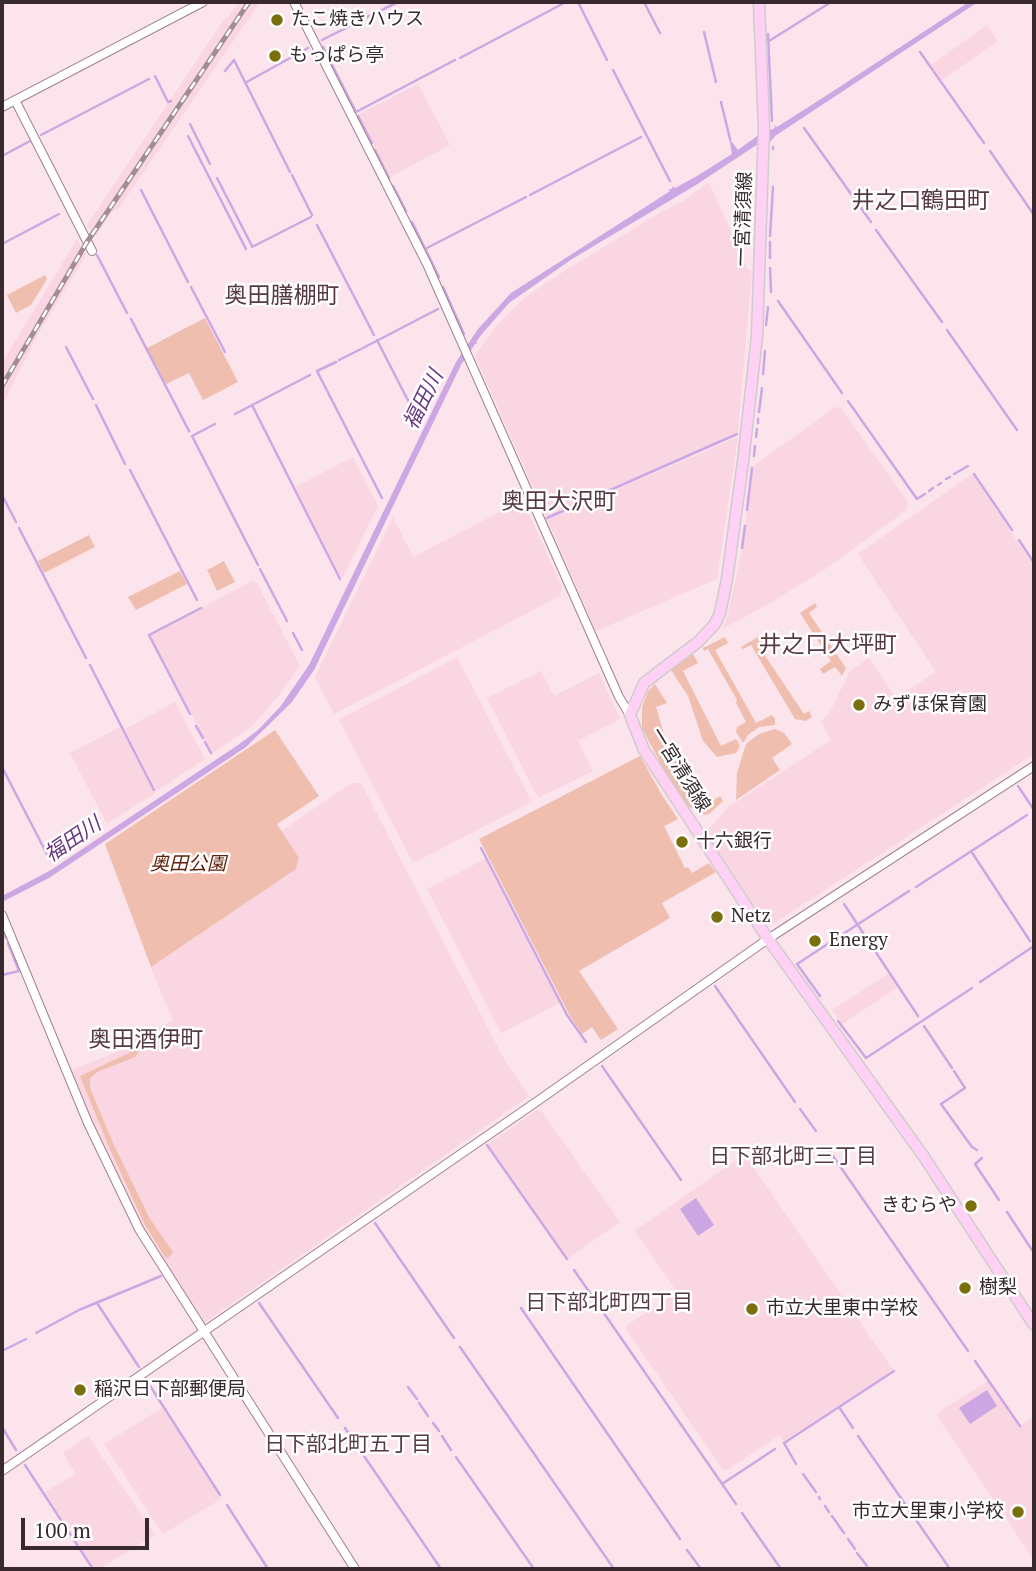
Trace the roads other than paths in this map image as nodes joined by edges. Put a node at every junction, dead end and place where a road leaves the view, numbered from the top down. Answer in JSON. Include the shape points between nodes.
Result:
{"nodes":[{"id":1,"x":203,"y":2,"type":"edge"},
{"id":2,"x":294,"y":2,"type":"edge"},
{"id":3,"x":759,"y":2,"type":"edge"},
{"id":4,"x":15,"y":100,"type":"junction"},
{"id":5,"x":2,"y":107,"type":"edge"},
{"id":6,"x":93,"y":251,"type":"dead end"},
{"id":7,"x":630,"y":715,"type":"junction"},
{"id":8,"x":1034,"y":765,"type":"edge"},
{"id":9,"x":2,"y":915,"type":"edge"},
{"id":10,"x":768,"y":939,"type":"junction"},
{"id":11,"x":1034,"y":1325,"type":"edge"},
{"id":12,"x":204,"y":1333,"type":"junction"},
{"id":13,"x":2,"y":1471,"type":"edge"},
{"id":14,"x":355,"y":1569,"type":"edge"}],
"edges":[{"from":1,"to":4,"type":"street"},
{"from":2,"to":7,"type":"street","via":[[427,264]]},
{"from":3,"to":7,"type":"main road","name":"一宮清須線","via":[[764,139],[757,336],[727,579],[715,624],[644,683]]},
{"from":4,"to":5,"type":"street"},
{"from":4,"to":6,"type":"street"},
{"from":7,"to":10,"type":"main road","name":"一宮清須線","via":[[656,769]]},
{"from":8,"to":10,"type":"street"},
{"from":9,"to":12,"type":"street","via":[[88,1123],[133,1217]]},
{"from":10,"to":11,"type":"main road","name":"一宮清須線","via":[[924,1157]]},
{"from":10,"to":12,"type":"street"},
{"from":12,"to":13,"type":"street"},
{"from":12,"to":14,"type":"street"}]}
